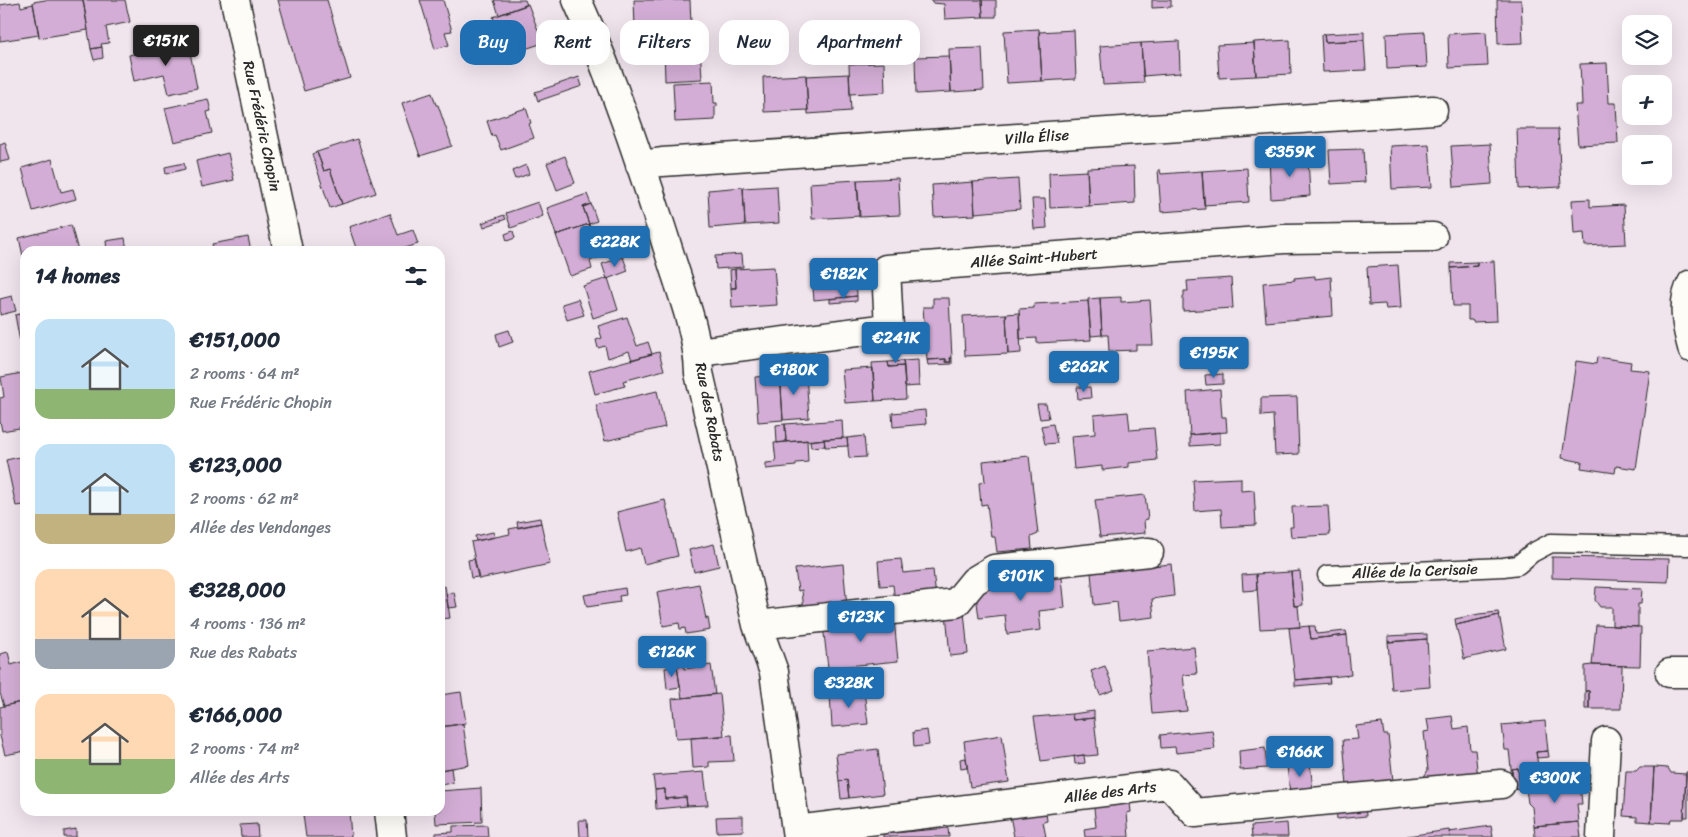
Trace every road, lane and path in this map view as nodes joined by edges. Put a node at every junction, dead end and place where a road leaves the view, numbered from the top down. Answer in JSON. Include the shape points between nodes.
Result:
{"nodes":[{"id":1,"x":235,"y":0,"type":"edge"},
{"id":2,"x":577,"y":0,"type":"edge"},
{"id":3,"x":1433,"y":110,"type":"dead end"},
{"id":4,"x":640,"y":165,"type":"junction"},
{"id":5,"x":1433,"y":236,"type":"dead end"},
{"id":6,"x":287,"y":246,"type":"edge"},
{"id":7,"x":1688,"y":280,"type":"edge"},
{"id":8,"x":698,"y":352,"type":"junction"},
{"id":9,"x":1688,"y":352,"type":"edge"},
{"id":10,"x":1688,"y":546,"type":"edge"},
{"id":11,"x":1149,"y":552,"type":"dead end"},
{"id":12,"x":1327,"y":575,"type":"dead end"},
{"id":13,"x":757,"y":625,"type":"junction"},
{"id":14,"x":1606,"y":741,"type":"dead end"},
{"id":15,"x":1501,"y":784,"type":"dead end"},
{"id":16,"x":390,"y":816,"type":"edge"},
{"id":17,"x":796,"y":833,"type":"edge"},
{"id":18,"x":392,"y":837,"type":"edge"},
{"id":19,"x":1600,"y":837,"type":"edge"}],
"edges":[{"from":1,"to":6,"type":"street","name":"Rue Frédéric Chopin"},
{"from":2,"to":4,"type":"street","name":"Rue des Rabats","via":[[611,81]]},
{"from":3,"to":4,"type":"street","name":"Villa Élise"},
{"from":4,"to":8,"type":"street","name":"Rue des Rabats"},
{"from":5,"to":8,"type":"street","name":"Allée Saint-Hubert","via":[[1284,239],[886,269],[889,328]]},
{"from":7,"to":9,"type":"lane","via":[[1680,310]]},
{"from":8,"to":13,"type":"street","name":"Rue des Rabats","via":[[699,373]]},
{"from":10,"to":12,"type":"lane","name":"Allée de la Cerisaie","via":[[1551,543],[1532,552],[1518,565]]},
{"from":11,"to":13,"type":"street","via":[[994,570],[974,581],[956,603]]},
{"from":13,"to":17,"type":"street","name":"Rue des Rabats","via":[[774,672]]},
{"from":14,"to":19,"type":"street"},
{"from":15,"to":17,"type":"street","name":"Allée des Arts","via":[[1194,813],[1169,784]]},
{"from":16,"to":18,"type":"street"}]}
